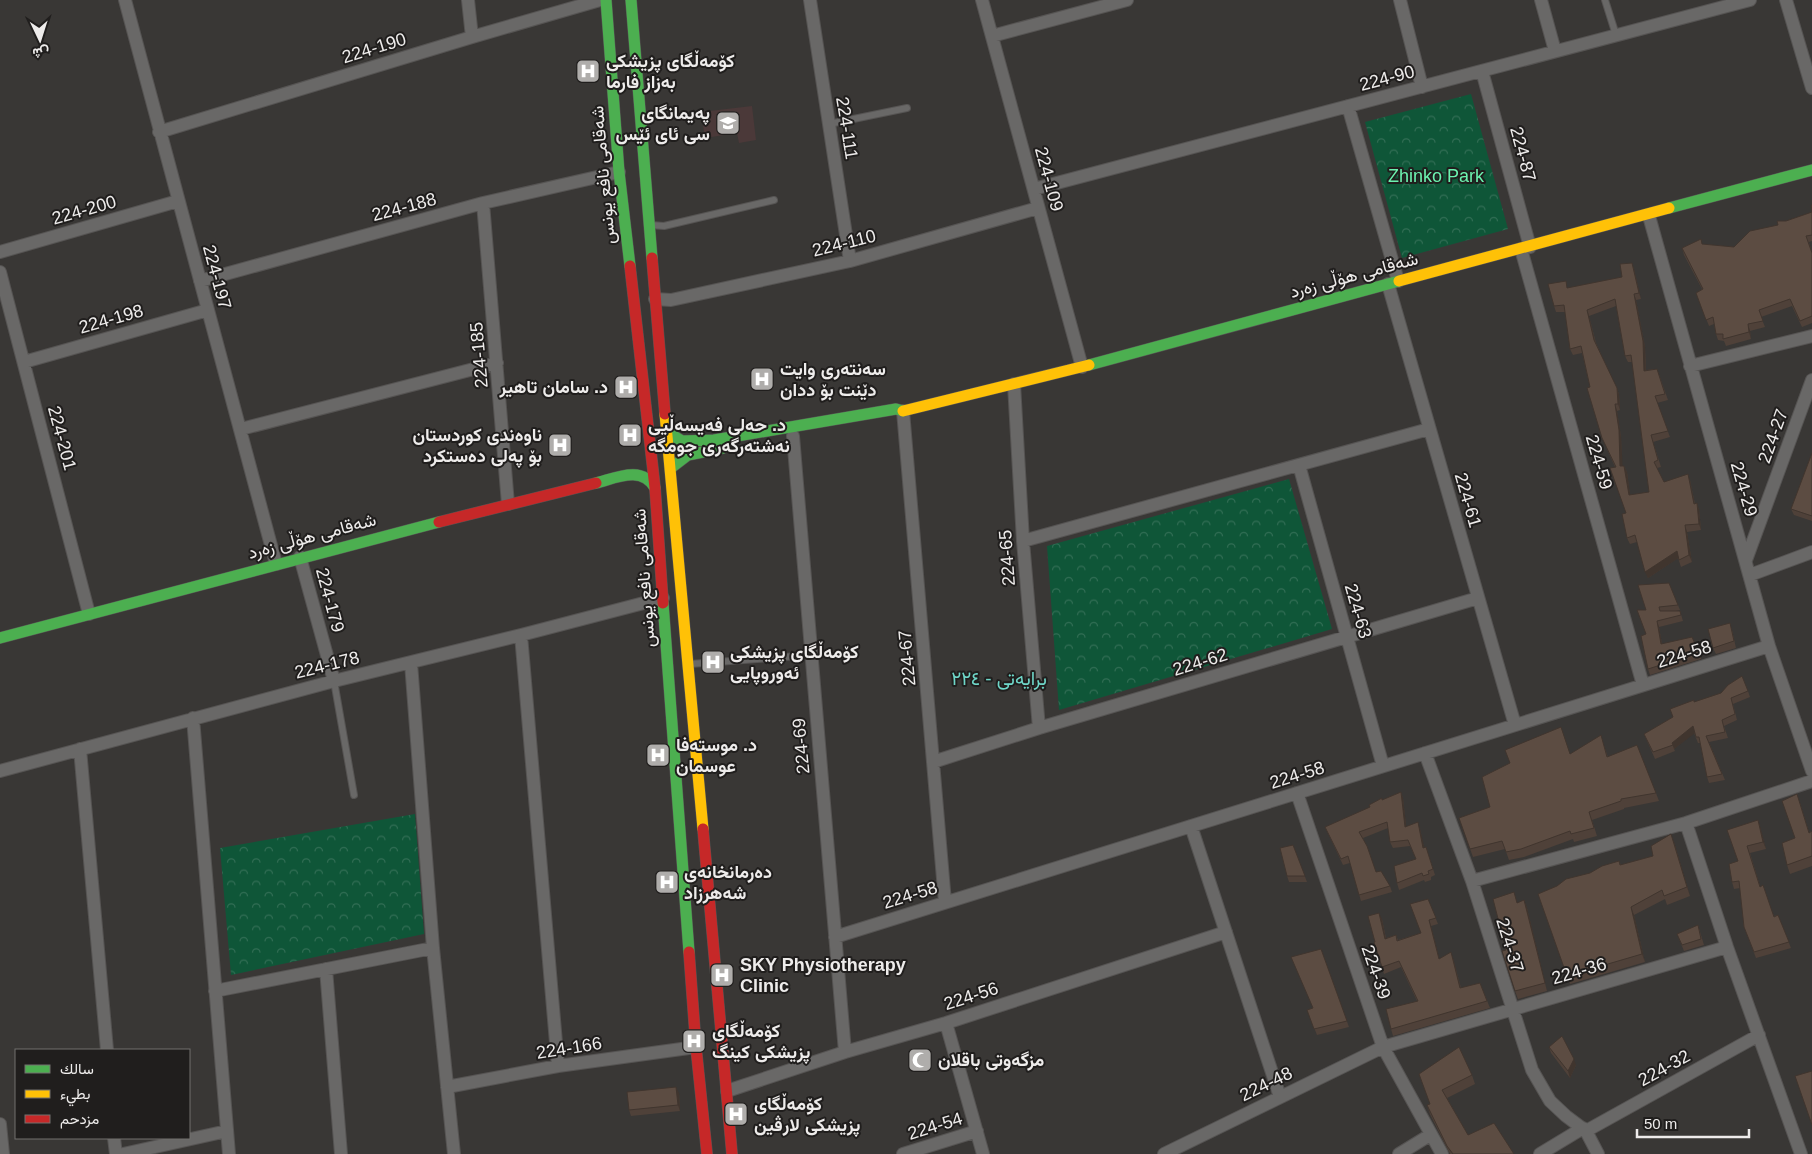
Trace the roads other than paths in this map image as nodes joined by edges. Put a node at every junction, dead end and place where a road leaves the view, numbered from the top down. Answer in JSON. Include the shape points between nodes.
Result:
{"nodes":[{"id":1,"x":125,"y":0,"type":"edge"},
{"id":2,"x":468,"y":0,"type":"edge"},
{"id":3,"x":600,"y":0,"type":"edge"},
{"id":4,"x":606,"y":0,"type":"edge"},
{"id":5,"x":631,"y":0,"type":"edge"},
{"id":6,"x":810,"y":0,"type":"edge"},
{"id":7,"x":982,"y":0,"type":"edge"},
{"id":8,"x":1127,"y":0,"type":"edge"},
{"id":9,"x":1400,"y":0,"type":"edge"},
{"id":10,"x":1541,"y":0,"type":"edge"},
{"id":11,"x":1605,"y":0,"type":"edge"},
{"id":12,"x":1750,"y":0,"type":"edge"},
{"id":13,"x":1786,"y":0,"type":"edge"},
{"id":14,"x":992,"y":36,"type":"junction"},
{"id":15,"x":1616,"y":36,"type":"junction"},
{"id":16,"x":472,"y":37,"type":"junction"},
{"id":17,"x":1555,"y":51,"type":"junction"},
{"id":18,"x":1482,"y":71,"type":"junction"},
{"id":19,"x":1422,"y":87,"type":"junction"},
{"id":20,"x":1812,"y":88,"type":"edge"},
{"id":21,"x":1348,"y":106,"type":"junction"},
{"id":22,"x":907,"y":108,"type":"dead end"},
{"id":23,"x":829,"y":124,"type":"junction"},
{"id":24,"x":159,"y":132,"type":"junction"},
{"id":25,"x":1812,"y":170,"type":"edge"},
{"id":26,"x":619,"y":172,"type":"junction"},
{"id":27,"x":1034,"y":189,"type":"junction"},
{"id":28,"x":774,"y":200,"type":"dead end"},
{"id":29,"x":178,"y":201,"type":"junction"},
{"id":30,"x":483,"y":203,"type":"junction"},
{"id":31,"x":1038,"y":208,"type":"junction"},
{"id":32,"x":1649,"y":216,"type":"junction"},
{"id":33,"x":649,"y":225,"type":"junction"},
{"id":34,"x":1525,"y":248,"type":"junction"},
{"id":35,"x":0,"y":252,"type":"edge"},
{"id":36,"x":850,"y":261,"type":"junction"},
{"id":37,"x":0,"y":272,"type":"edge"},
{"id":38,"x":200,"y":281,"type":"junction"},
{"id":39,"x":1393,"y":282,"type":"junction"},
{"id":40,"x":655,"y":299,"type":"junction"},
{"id":41,"x":208,"y":310,"type":"junction"},
{"id":42,"x":1812,"y":336,"type":"edge"},
{"id":43,"x":24,"y":362,"type":"junction"},
{"id":44,"x":497,"y":363,"type":"junction"},
{"id":45,"x":1690,"y":366,"type":"junction"},
{"id":46,"x":1082,"y":367,"type":"junction"},
{"id":47,"x":1812,"y":380,"type":"edge"},
{"id":48,"x":1014,"y":384,"type":"junction"},
{"id":49,"x":903,"y":410,"type":"junction"},
{"id":50,"x":241,"y":429,"type":"junction"},
{"id":51,"x":1430,"y":429,"type":"junction"},
{"id":52,"x":668,"y":432,"type":"junction"},
{"id":53,"x":793,"y":436,"type":"junction"},
{"id":54,"x":650,"y":448,"type":"junction"},
{"id":55,"x":1299,"y":465,"type":"junction"},
{"id":56,"x":671,"y":468,"type":"junction"},
{"id":57,"x":633,"y":474,"type":"junction"},
{"id":58,"x":655,"y":488,"type":"junction"},
{"id":59,"x":508,"y":504,"type":"junction"},
{"id":60,"x":1023,"y":541,"type":"junction"},
{"id":61,"x":1812,"y":552,"type":"edge"},
{"id":62,"x":300,"y":557,"type":"junction"},
{"id":63,"x":1746,"y":560,"type":"junction"},
{"id":64,"x":276,"y":564,"type":"junction"},
{"id":65,"x":1750,"y":575,"type":"junction"},
{"id":66,"x":663,"y":598,"type":"junction"},
{"id":67,"x":1478,"y":598,"type":"junction"},
{"id":68,"x":90,"y":614,"type":"junction"},
{"id":69,"x":521,"y":635,"type":"junction"},
{"id":70,"x":1347,"y":637,"type":"junction"},
{"id":71,"x":0,"y":638,"type":"edge"},
{"id":72,"x":1769,"y":646,"type":"junction"},
{"id":73,"x":811,"y":655,"type":"junction"},
{"id":74,"x":410,"y":663,"type":"junction"},
{"id":75,"x":689,"y":665,"type":"junction"},
{"id":76,"x":334,"y":681,"type":"junction"},
{"id":77,"x":1643,"y":685,"type":"junction"},
{"id":78,"x":192,"y":718,"type":"junction"},
{"id":79,"x":1515,"y":725,"type":"junction"},
{"id":80,"x":1039,"y":728,"type":"junction"},
{"id":81,"x":80,"y":749,"type":"junction"},
{"id":82,"x":1425,"y":753,"type":"junction"},
{"id":83,"x":933,"y":762,"type":"junction"},
{"id":84,"x":1383,"y":766,"type":"junction"},
{"id":85,"x":0,"y":771,"type":"edge"},
{"id":86,"x":1812,"y":771,"type":"edge"},
{"id":87,"x":1812,"y":781,"type":"edge"},
{"id":88,"x":1297,"y":793,"type":"junction"},
{"id":89,"x":354,"y":795,"type":"dead end"},
{"id":90,"x":1686,"y":823,"type":"junction"},
{"id":91,"x":1191,"y":826,"type":"junction"},
{"id":92,"x":1472,"y":881,"type":"junction"},
{"id":93,"x":945,"y":902,"type":"junction"},
{"id":94,"x":1226,"y":932,"type":"junction"},
{"id":95,"x":700,"y":933,"type":"junction"},
{"id":96,"x":835,"y":937,"type":"junction"},
{"id":97,"x":1727,"y":947,"type":"junction"},
{"id":98,"x":433,"y":948,"type":"junction"},
{"id":99,"x":326,"y":969,"type":"junction"},
{"id":100,"x":215,"y":991,"type":"junction"},
{"id":101,"x":1512,"y":1009,"type":"junction"},
{"id":102,"x":946,"y":1023,"type":"junction"},
{"id":103,"x":1758,"y":1035,"type":"junction"},
{"id":104,"x":696,"y":1047,"type":"junction"},
{"id":105,"x":1383,"y":1047,"type":"junction"},
{"id":106,"x":107,"y":1049,"type":"edge"},
{"id":107,"x":845,"y":1052,"type":"junction"},
{"id":108,"x":558,"y":1066,"type":"junction"},
{"id":109,"x":447,"y":1087,"type":"junction"},
{"id":110,"x":727,"y":1091,"type":"junction"},
{"id":111,"x":1280,"y":1097,"type":"junction"},
{"id":112,"x":0,"y":1124,"type":"edge"},
{"id":113,"x":1584,"y":1129,"type":"junction"},
{"id":114,"x":227,"y":1131,"type":"junction"},
{"id":115,"x":977,"y":1131,"type":"junction"},
{"id":116,"x":1430,"y":1135,"type":"junction"},
{"id":117,"x":114,"y":1139,"type":"edge"},
{"id":118,"x":3,"y":1154,"type":"edge"},
{"id":119,"x":116,"y":1154,"type":"edge"},
{"id":120,"x":123,"y":1154,"type":"edge"},
{"id":121,"x":229,"y":1154,"type":"edge"},
{"id":122,"x":341,"y":1154,"type":"edge"},
{"id":123,"x":454,"y":1154,"type":"edge"},
{"id":124,"x":707,"y":1154,"type":"edge"},
{"id":125,"x":732,"y":1154,"type":"edge"},
{"id":126,"x":903,"y":1154,"type":"edge"},
{"id":127,"x":983,"y":1154,"type":"edge"},
{"id":128,"x":1164,"y":1154,"type":"edge"},
{"id":129,"x":1399,"y":1154,"type":"edge"},
{"id":130,"x":1442,"y":1154,"type":"edge"},
{"id":131,"x":1540,"y":1154,"type":"edge"},
{"id":132,"x":1598,"y":1154,"type":"edge"},
{"id":133,"x":1801,"y":1154,"type":"edge"}],
"edges":[{"from":1,"to":24,"type":"street","name":"224-197"},
{"from":2,"to":16,"type":"street"},
{"from":3,"to":16,"type":"street","name":"224-190"},
{"from":4,"to":26,"type":"main road","name":"شەقامی نافع یونس"},
{"from":5,"to":33,"type":"main road","name":"شەقامی نافع یونس"},
{"from":6,"to":23,"type":"street","name":"224-111"},
{"from":7,"to":14,"type":"street","name":"224-109"},
{"from":8,"to":14,"type":"street"},
{"from":9,"to":19,"type":"street"},
{"from":10,"to":17,"type":"street"},
{"from":11,"to":15,"type":"lane"},
{"from":12,"to":15,"type":"street","name":"224-90"},
{"from":13,"to":20,"type":"street"},
{"from":14,"to":27,"type":"street","name":"224-109"},
{"from":15,"to":17,"type":"street","name":"224-90"},
{"from":16,"to":24,"type":"street","name":"224-190"},
{"from":17,"to":18,"type":"street","name":"224-90"},
{"from":18,"to":19,"type":"street","name":"224-90"},
{"from":18,"to":34,"type":"street","name":"224-87"},
{"from":19,"to":21,"type":"street","name":"224-90"},
{"from":21,"to":27,"type":"street","name":"224-90"},
{"from":21,"to":39,"type":"street","name":"224-61"},
{"from":22,"to":23,"type":"lane"},
{"from":23,"to":36,"type":"street","name":"224-111"},
{"from":24,"to":29,"type":"street","name":"224-197"},
{"from":25,"to":32,"type":"main road","name":"شەقامی هۆڵی زەرد"},
{"from":26,"to":30,"type":"street","name":"224-188"},
{"from":26,"to":54,"type":"main road","name":"شەقامی نافع یونس"},
{"from":27,"to":31,"type":"street","name":"224-109"},
{"from":28,"to":33,"type":"lane","via":[[664,226]]},
{"from":29,"to":35,"type":"street","name":"224-200"},
{"from":29,"to":38,"type":"street","name":"224-197"},
{"from":30,"to":38,"type":"street","name":"224-188"},
{"from":30,"to":44,"type":"street","name":"224-185"},
{"from":31,"to":36,"type":"street","name":"224-110"},
{"from":31,"to":46,"type":"street","name":"224-109"},
{"from":32,"to":34,"type":"main road","name":"شەقامی هۆڵی زەرد"},
{"from":32,"to":45,"type":"street","name":"224-29"},
{"from":33,"to":40,"type":"main road","name":"شەقامی نافع یونس"},
{"from":34,"to":39,"type":"main road","name":"شەقامی هۆڵی زەرد"},
{"from":34,"to":77,"type":"street","name":"224-59"},
{"from":36,"to":40,"type":"street","name":"224-110","via":[[671,300]]},
{"from":37,"to":43,"type":"street","name":"224-201"},
{"from":38,"to":41,"type":"street","name":"224-197"},
{"from":39,"to":46,"type":"main road","name":"شەقامی هۆڵی زەرد"},
{"from":39,"to":51,"type":"street","name":"224-61"},
{"from":40,"to":52,"type":"main road","name":"شەقامی نافع یونس"},
{"from":41,"to":43,"type":"street","name":"224-198"},
{"from":41,"to":50,"type":"street","name":"224-197"},
{"from":42,"to":45,"type":"street"},
{"from":43,"to":68,"type":"street","name":"224-201"},
{"from":44,"to":50,"type":"street"},
{"from":44,"to":59,"type":"street","name":"224-185"},
{"from":45,"to":63,"type":"street","name":"224-29"},
{"from":46,"to":48,"type":"main road","name":"شەقامی هۆڵی زەرد"},
{"from":47,"to":63,"type":"street","name":"224-27"},
{"from":48,"to":49,"type":"main road","name":"شەقامی هۆڵی زەرد"},
{"from":48,"to":60,"type":"street","name":"224-65"},
{"from":49,"to":52,"type":"main road","name":"شەقامی هۆڵی زەرد","via":[[714,440],[682,441]]},
{"from":49,"to":53,"type":"main road","name":"شەقامی هۆڵی زەرد","via":[[897,416]]},
{"from":49,"to":83,"type":"street","name":"224-67"},
{"from":50,"to":64,"type":"street","name":"224-197"},
{"from":51,"to":55,"type":"street"},
{"from":51,"to":67,"type":"street","name":"224-61"},
{"from":52,"to":56,"type":"main road","name":"شەقامی نافع یونس"},
{"from":53,"to":56,"type":"main road","name":"شەقامی هۆڵی زەرد","via":[[688,455]]},
{"from":53,"to":73,"type":"street","name":"224-69"},
{"from":54,"to":57,"type":"main road","via":[[645,464]]},
{"from":54,"to":58,"type":"main road","name":"شەقامی نافع یونس"},
{"from":55,"to":60,"type":"street"},
{"from":55,"to":70,"type":"street","name":"224-63"},
{"from":56,"to":75,"type":"main road","name":"شەقامی نافع یونس"},
{"from":57,"to":58,"type":"main road","via":[[647,477]]},
{"from":57,"to":59,"type":"main road","name":"شەقامی هۆڵی زەرد"},
{"from":58,"to":66,"type":"main road","name":"شەقامی نافع یونس"},
{"from":59,"to":62,"type":"main road","name":"شەقامی هۆڵی زەرد"},
{"from":60,"to":80,"type":"street","name":"224-65"},
{"from":61,"to":65,"type":"street"},
{"from":62,"to":64,"type":"main road","name":"شەقامی هۆڵی زەرد"},
{"from":62,"to":76,"type":"street","name":"224-179"},
{"from":63,"to":65,"type":"street","name":"224-29"},
{"from":64,"to":68,"type":"main road","name":"شەقامی هۆڵی زەرد"},
{"from":65,"to":72,"type":"street","name":"224-29"},
{"from":66,"to":69,"type":"street","name":"224-178"},
{"from":66,"to":95,"type":"main road","name":"شەقامی نافع یونس"},
{"from":67,"to":70,"type":"street","name":"224-62"},
{"from":67,"to":79,"type":"street","name":"224-61"},
{"from":68,"to":71,"type":"main road","name":"شەقامی هۆڵی زەرد"},
{"from":69,"to":74,"type":"street","name":"224-178"},
{"from":69,"to":108,"type":"street"},
{"from":70,"to":80,"type":"street","name":"224-62"},
{"from":70,"to":84,"type":"street","name":"224-63"},
{"from":72,"to":77,"type":"street","name":"224-58"},
{"from":72,"to":86,"type":"street","name":"224-29"},
{"from":73,"to":75,"type":"lane"},
{"from":73,"to":96,"type":"street","name":"224-69"},
{"from":74,"to":76,"type":"street","name":"224-178"},
{"from":74,"to":98,"type":"street"},
{"from":75,"to":95,"type":"main road","name":"شەقامی نافع یونس"},
{"from":76,"to":78,"type":"street","name":"224-178"},
{"from":76,"to":89,"type":"lane"},
{"from":77,"to":79,"type":"street","name":"224-58"},
{"from":78,"to":81,"type":"street","name":"224-178"},
{"from":78,"to":100,"type":"street"},
{"from":79,"to":82,"type":"street","name":"224-58"},
{"from":80,"to":83,"type":"street","name":"224-62"},
{"from":81,"to":85,"type":"street","name":"224-178"},
{"from":81,"to":106,"type":"street"},
{"from":82,"to":84,"type":"street","name":"224-58"},
{"from":82,"to":92,"type":"street","name":"224-37"},
{"from":83,"to":93,"type":"street","name":"224-67"},
{"from":84,"to":88,"type":"street","name":"224-58"},
{"from":87,"to":90,"type":"street"},
{"from":88,"to":91,"type":"street","name":"224-58"},
{"from":88,"to":105,"type":"street","name":"224-39"},
{"from":90,"to":92,"type":"street"},
{"from":90,"to":97,"type":"street"},
{"from":91,"to":93,"type":"street","name":"224-58"},
{"from":91,"to":94,"type":"street"},
{"from":92,"to":101,"type":"street","name":"224-37"},
{"from":93,"to":96,"type":"street","name":"224-58"},
{"from":94,"to":102,"type":"street","name":"224-56"},
{"from":94,"to":111,"type":"street"},
{"from":95,"to":104,"type":"main road","name":"شەقامی نافع یونس"},
{"from":95,"to":110,"type":"main road","name":"شەقامی نافع یونس"},
{"from":96,"to":107,"type":"street","name":"224-69"},
{"from":97,"to":101,"type":"street","name":"224-36"},
{"from":97,"to":103,"type":"street"},
{"from":98,"to":99,"type":"street"},
{"from":98,"to":109,"type":"street"},
{"from":99,"to":100,"type":"street"},
{"from":99,"to":122,"type":"street"},
{"from":100,"to":114,"type":"street"},
{"from":101,"to":105,"type":"street","name":"224-36"},
{"from":101,"to":113,"type":"street","name":"224-37","via":[[1532,1070],[1550,1101]]},
{"from":102,"to":107,"type":"street","name":"224-56"},
{"from":102,"to":115,"type":"street"},
{"from":103,"to":113,"type":"street","name":"224-32"},
{"from":103,"to":133,"type":"street"},
{"from":104,"to":108,"type":"street","name":"224-166"},
{"from":104,"to":124,"type":"main road","name":"شەقامی نافع یونس"},
{"from":105,"to":111,"type":"street","name":"224-48"},
{"from":105,"to":116,"type":"street","name":"224-39"},
{"from":107,"to":110,"type":"street","name":"224-56"},
{"from":108,"to":109,"type":"street","name":"224-166"},
{"from":109,"to":123,"type":"street"},
{"from":110,"to":125,"type":"main road","name":"شەقامی نافع یونس"},
{"from":111,"to":128,"type":"street","name":"224-48"},
{"from":112,"to":118,"type":"street"},
{"from":113,"to":131,"type":"street","name":"224-32"},
{"from":113,"to":132,"type":"street"},
{"from":114,"to":120,"type":"street"},
{"from":114,"to":121,"type":"street"},
{"from":115,"to":126,"type":"street","name":"224-54"},
{"from":115,"to":127,"type":"street"},
{"from":116,"to":129,"type":"street"},
{"from":116,"to":130,"type":"street","name":"224-39"},
{"from":117,"to":119,"type":"street"}]}
